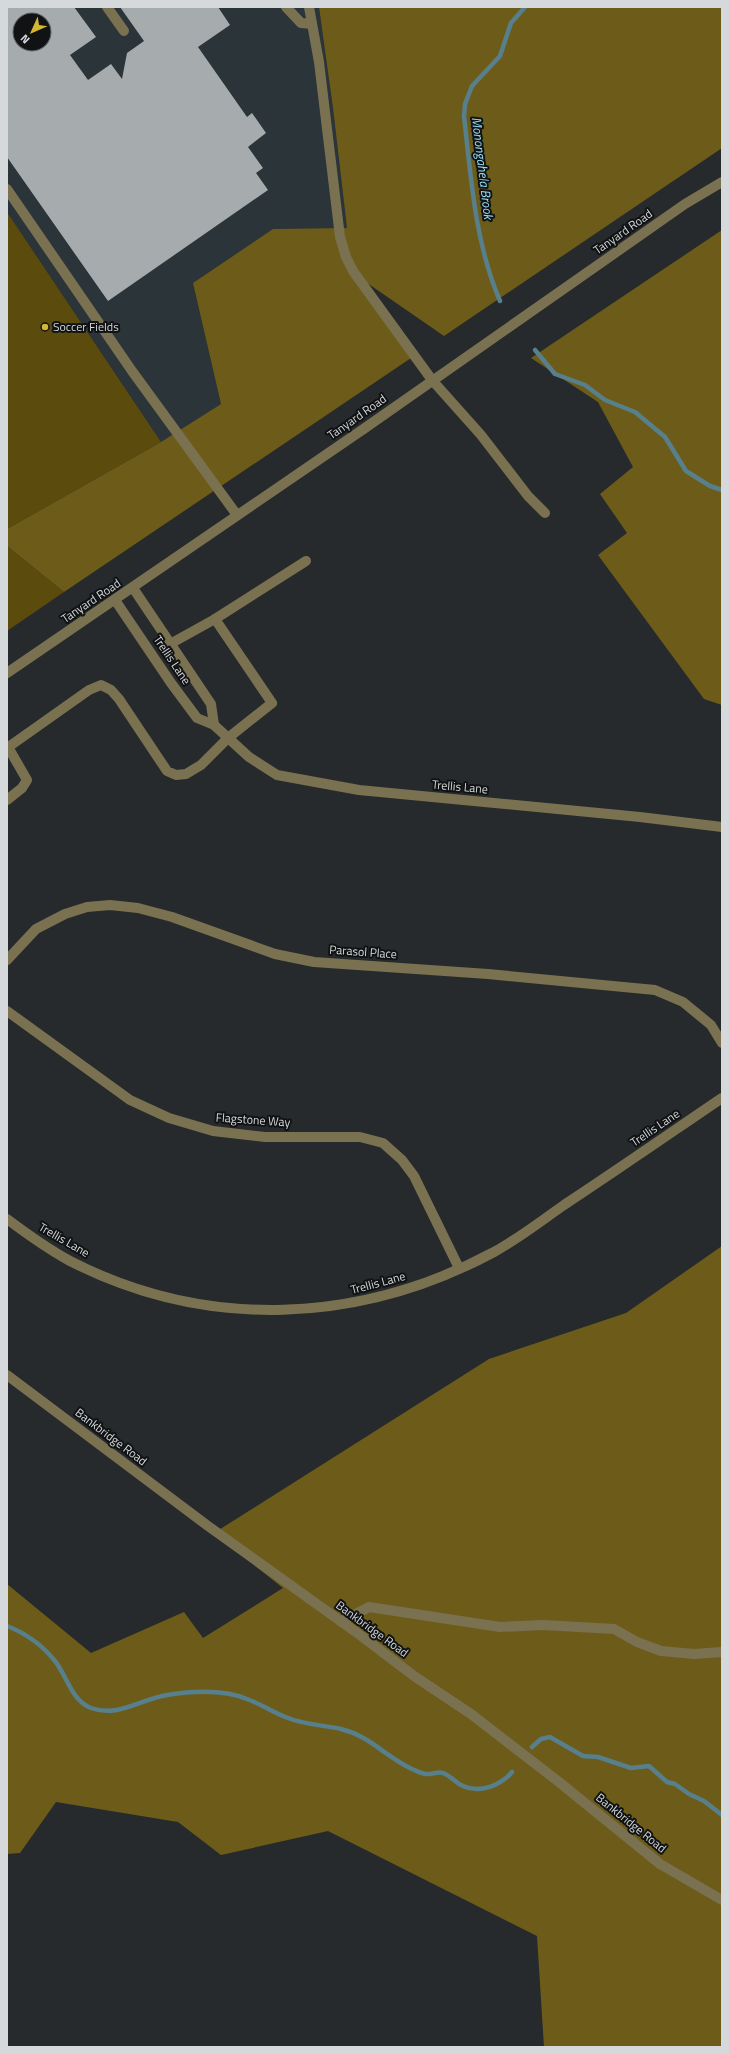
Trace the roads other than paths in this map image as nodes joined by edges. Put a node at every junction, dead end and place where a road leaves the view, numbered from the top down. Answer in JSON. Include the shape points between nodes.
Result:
{"nodes":[{"id":1,"x":107,"y":7,"type":"edge"},
{"id":2,"x":286,"y":7,"type":"edge"},
{"id":3,"x":309,"y":7,"type":"edge"},
{"id":4,"x":312,"y":24,"type":"junction"},
{"id":5,"x":124,"y":31,"type":"dead end"},
{"id":6,"x":722,"y":182,"type":"edge"},
{"id":7,"x":7,"y":189,"type":"edge"},
{"id":8,"x":432,"y":380,"type":"junction"},
{"id":9,"x":545,"y":513,"type":"dead end"},
{"id":10,"x":237,"y":516,"type":"junction"},
{"id":11,"x":306,"y":561,"type":"dead end"},
{"id":12,"x":133,"y":588,"type":"junction"},
{"id":13,"x":116,"y":600,"type":"junction"},
{"id":14,"x":215,"y":619,"type":"junction"},
{"id":15,"x":170,"y":644,"type":"junction"},
{"id":16,"x":7,"y":673,"type":"edge"},
{"id":17,"x":214,"y":725,"type":"junction"},
{"id":18,"x":228,"y":738,"type":"junction"},
{"id":19,"x":7,"y":747,"type":"edge"},
{"id":20,"x":7,"y":800,"type":"edge"},
{"id":21,"x":722,"y":827,"type":"edge"},
{"id":22,"x":7,"y":960,"type":"edge"},
{"id":23,"x":7,"y":1010,"type":"edge"},
{"id":24,"x":722,"y":1043,"type":"edge"},
{"id":25,"x":722,"y":1098,"type":"edge"},
{"id":26,"x":7,"y":1219,"type":"edge"},
{"id":27,"x":459,"y":1268,"type":"junction"},
{"id":28,"x":7,"y":1375,"type":"edge"},
{"id":29,"x":341,"y":1622,"type":"junction"},
{"id":30,"x":722,"y":1652,"type":"edge"},
{"id":31,"x":722,"y":1900,"type":"edge"}],
"edges":[{"from":1,"to":5,"type":"street"},
{"from":2,"to":4,"type":"street","via":[[301,23]]},
{"from":3,"to":4,"type":"street"},
{"from":4,"to":8,"type":"street","via":[[340,237],[346,257],[353,271]]},
{"from":6,"to":8,"type":"street","name":"Tanyard Road","via":[[685,204]]},
{"from":7,"to":10,"type":"street","via":[[132,371]]},
{"from":8,"to":9,"type":"street"},
{"from":8,"to":10,"type":"street","name":"Tanyard Road"},
{"from":10,"to":12,"type":"street","name":"Tanyard Road"},
{"from":11,"to":14,"type":"street"},
{"from":12,"to":13,"type":"street","name":"Tanyard Road"},
{"from":12,"to":15,"type":"street","name":"Trellis Lane"},
{"from":13,"to":16,"type":"street","name":"Tanyard Road"},
{"from":13,"to":17,"type":"street","name":"Trellis Lane","via":[[197,718]]},
{"from":14,"to":15,"type":"street"},
{"from":14,"to":18,"type":"street","via":[[272,703]]},
{"from":15,"to":17,"type":"street","name":"Trellis Lane","via":[[211,704]]},
{"from":17,"to":18,"type":"street","name":"Trellis Lane"},
{"from":18,"to":19,"type":"street","via":[[201,765],[186,774],[176,775],[167,771],[112,690],[101,685]]},
{"from":18,"to":21,"type":"street","name":"Trellis Lane","via":[[249,757],[277,774],[315,783],[359,790]]},
{"from":19,"to":20,"type":"street","via":[[27,780],[22,788]]},
{"from":22,"to":24,"type":"street","name":"Parasol Place","via":[[36,929],[65,914],[110,904],[172,917],[275,954],[314,962],[488,974],[655,990],[683,1002],[711,1025]]},
{"from":23,"to":27,"type":"street","name":"Flagstone Way","via":[[130,1100],[169,1118],[213,1131],[265,1136],[360,1137],[383,1143],[402,1160],[414,1176]]},
{"from":25,"to":27,"type":"street","name":"Trellis Lane","via":[[495,1251]]},
{"from":26,"to":27,"type":"street","name":"Trellis Lane","via":[[69,1260],[106,1278],[178,1300],[246,1310],[328,1308],[416,1286]]},
{"from":28,"to":29,"type":"street","name":"Bankbridge Road"},
{"from":29,"to":30,"type":"street","via":[[369,1607],[500,1627],[543,1625],[614,1629],[636,1642],[661,1651],[694,1654]]},
{"from":29,"to":31,"type":"street","name":"Bankbridge Road","via":[[471,1714],[660,1864]]}]}
